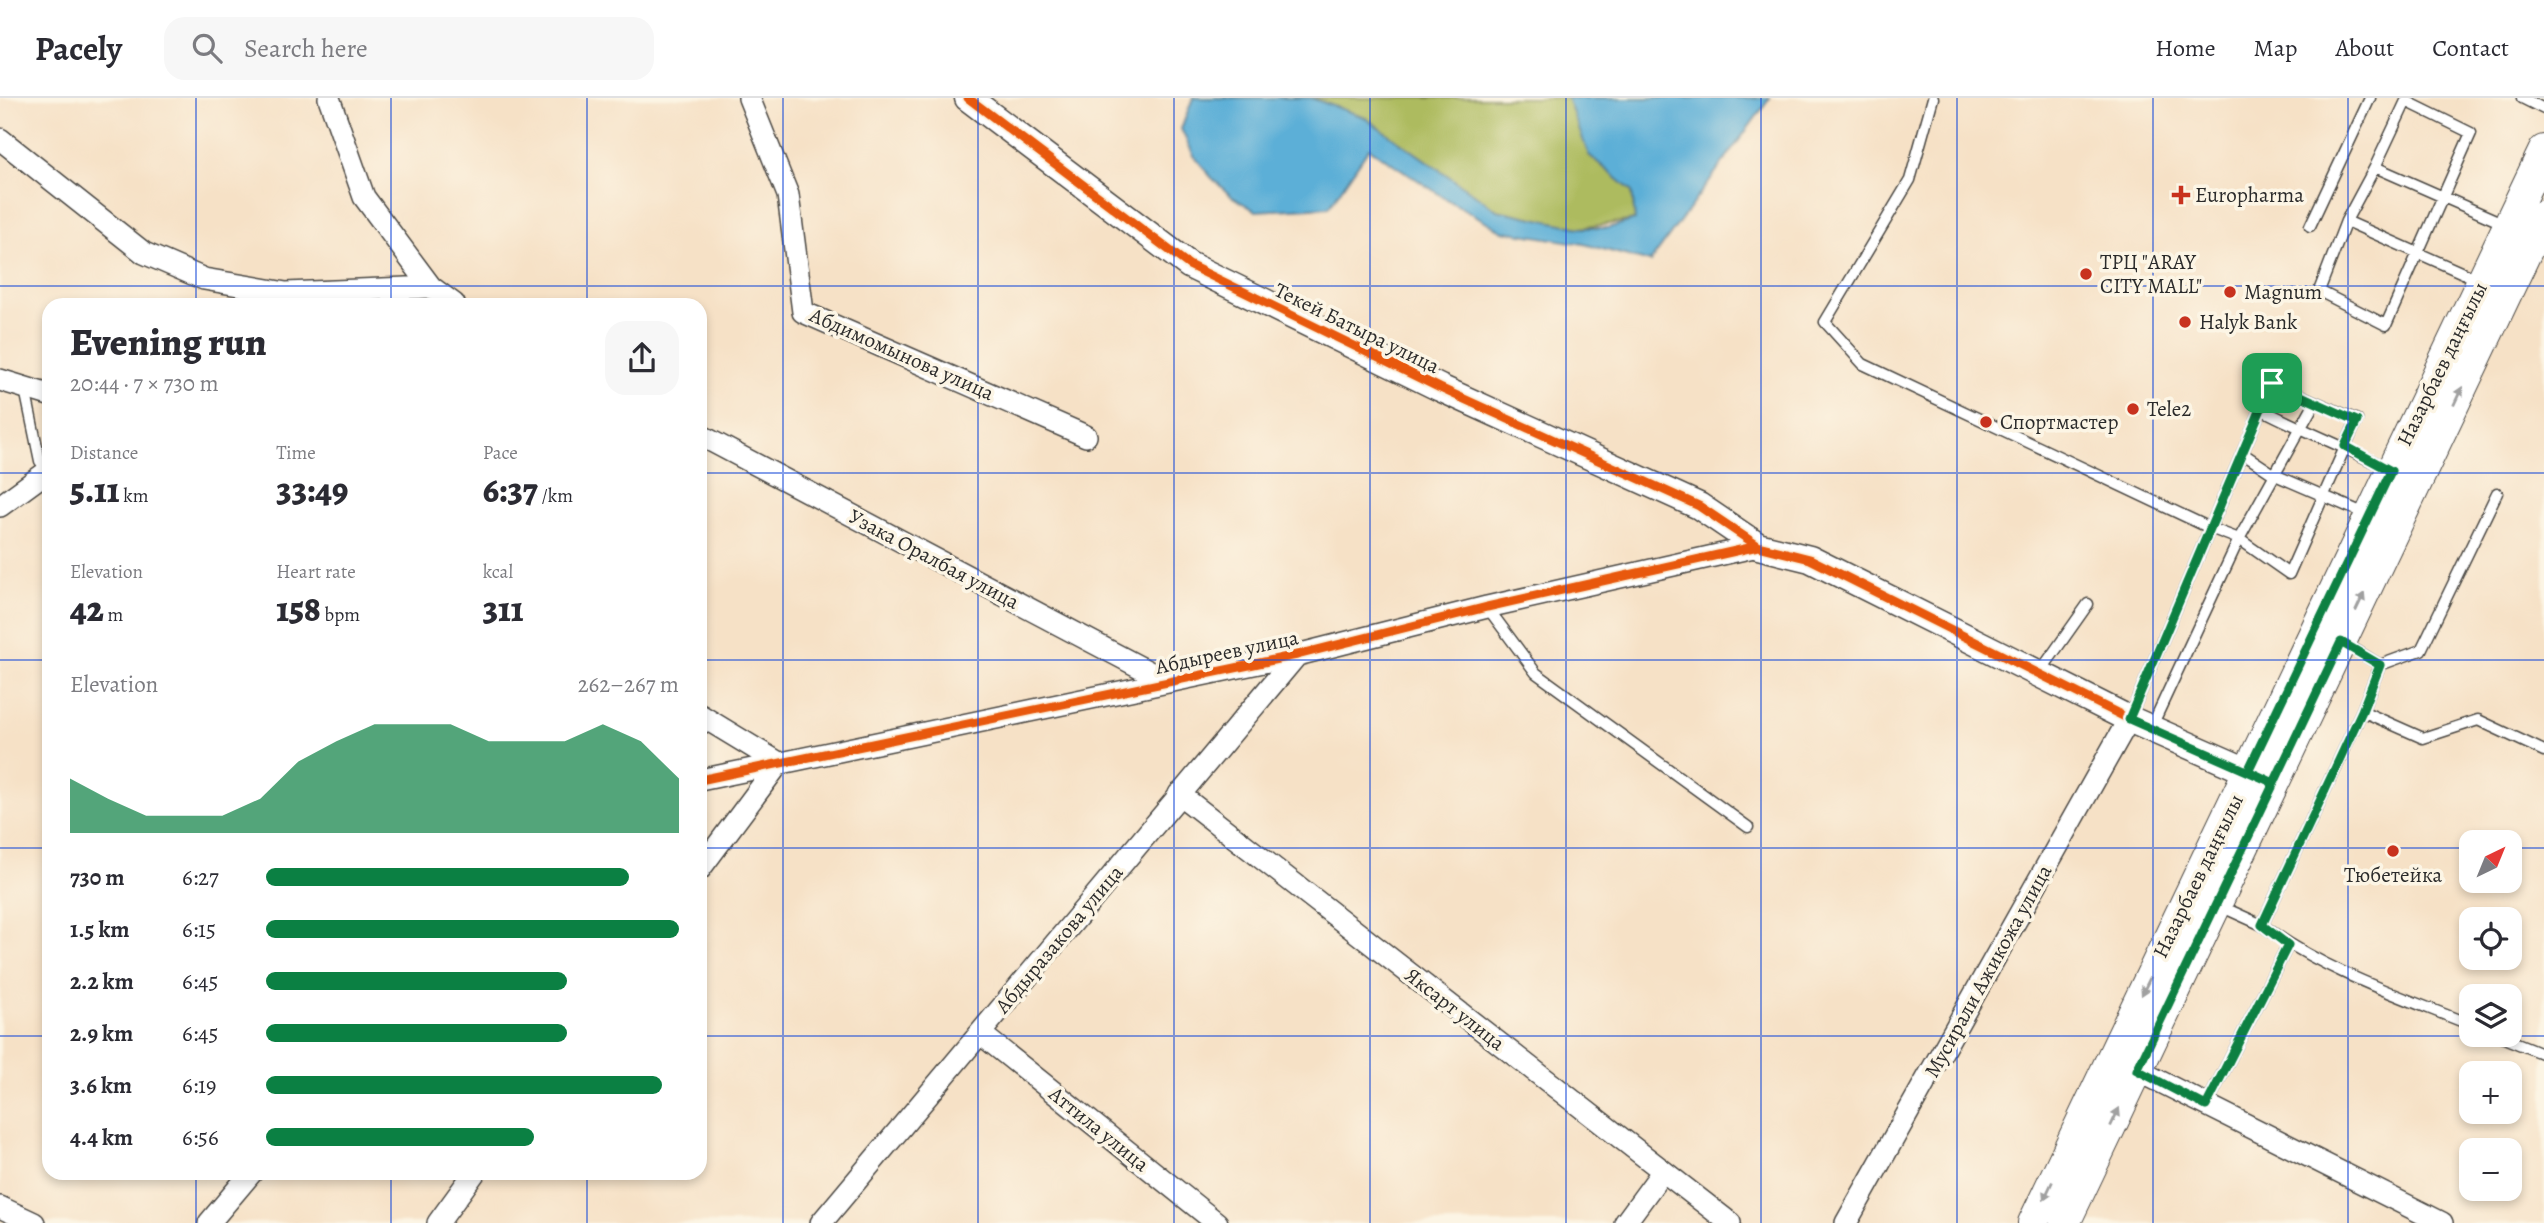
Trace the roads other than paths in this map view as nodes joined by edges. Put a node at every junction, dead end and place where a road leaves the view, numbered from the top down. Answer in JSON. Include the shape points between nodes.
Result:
{"nodes":[{"id":1,"x":328,"y":98,"type":"edge"},
{"id":2,"x":749,"y":98,"type":"edge"},
{"id":3,"x":968,"y":98,"type":"edge"},
{"id":4,"x":1933,"y":98,"type":"edge"},
{"id":5,"x":2370,"y":98,"type":"edge"},
{"id":6,"x":2522,"y":98,"type":"edge"},
{"id":7,"x":2404,"y":99,"type":"edge"},
{"id":8,"x":2544,"y":109,"type":"edge"},
{"id":9,"x":0,"y":139,"type":"edge"},
{"id":10,"x":2544,"y":150,"type":"edge"},
{"id":11,"x":2375,"y":167,"type":"junction"},
{"id":12,"x":2444,"y":195,"type":"junction"},
{"id":13,"x":2544,"y":215,"type":"edge"},
{"id":14,"x":2346,"y":220,"type":"junction"},
{"id":15,"x":2508,"y":225,"type":"junction"},
{"id":16,"x":2310,"y":226,"type":"dead end"},
{"id":17,"x":2418,"y":251,"type":"junction"},
{"id":18,"x":2482,"y":282,"type":"junction"},
{"id":19,"x":431,"y":287,"type":"junction"},
{"id":20,"x":286,"y":293,"type":"junction"},
{"id":21,"x":277,"y":298,"type":"edge"},
{"id":22,"x":446,"y":298,"type":"edge"},
{"id":23,"x":0,"y":380,"type":"edge"},
{"id":24,"x":25,"y":389,"type":"junction"},
{"id":25,"x":42,"y":393,"type":"edge"},
{"id":26,"x":2315,"y":402,"type":"junction"},
{"id":27,"x":2261,"y":409,"type":"junction"},
{"id":28,"x":2300,"y":430,"type":"junction"},
{"id":29,"x":1086,"y":436,"type":"dead end"},
{"id":30,"x":707,"y":439,"type":"edge"},
{"id":31,"x":2345,"y":446,"type":"junction"},
{"id":32,"x":2242,"y":453,"type":"junction"},
{"id":33,"x":42,"y":464,"type":"edge"},
{"id":34,"x":2391,"y":471,"type":"junction"},
{"id":35,"x":2275,"y":475,"type":"junction"},
{"id":36,"x":42,"y":476,"type":"edge"},
{"id":37,"x":2497,"y":493,"type":"dead end"},
{"id":38,"x":2324,"y":495,"type":"junction"},
{"id":39,"x":0,"y":506,"type":"edge"},
{"id":40,"x":2370,"y":516,"type":"junction"},
{"id":41,"x":2210,"y":528,"type":"junction"},
{"id":42,"x":2239,"y":539,"type":"junction"},
{"id":43,"x":1758,"y":546,"type":"junction"},
{"id":44,"x":2088,"y":604,"type":"dead end"},
{"id":45,"x":1487,"y":607,"type":"junction"},
{"id":46,"x":2341,"y":642,"type":"junction"},
{"id":47,"x":1297,"y":655,"type":"junction"},
{"id":48,"x":2380,"y":665,"type":"junction"},
{"id":49,"x":2040,"y":672,"type":"junction"},
{"id":50,"x":1168,"y":682,"type":"junction"},
{"id":51,"x":2362,"y":711,"type":"junction"},
{"id":52,"x":707,"y":719,"type":"edge"},
{"id":53,"x":2140,"y":723,"type":"junction"},
{"id":54,"x":2544,"y":751,"type":"edge"},
{"id":55,"x":779,"y":763,"type":"junction"},
{"id":56,"x":2261,"y":777,"type":"junction"},
{"id":57,"x":707,"y":778,"type":"edge"},
{"id":58,"x":1179,"y":794,"type":"junction"},
{"id":59,"x":1748,"y":827,"type":"dead end"},
{"id":60,"x":707,"y":860,"type":"edge"},
{"id":61,"x":2217,"y":904,"type":"junction"},
{"id":62,"x":2262,"y":925,"type":"junction"},
{"id":63,"x":2288,"y":945,"type":"junction"},
{"id":64,"x":2459,"y":1020,"type":"edge"},
{"id":65,"x":981,"y":1034,"type":"junction"},
{"id":66,"x":2522,"y":1045,"type":"edge"},
{"id":67,"x":2544,"y":1054,"type":"edge"},
{"id":68,"x":2137,"y":1070,"type":"junction"},
{"id":69,"x":2206,"y":1106,"type":"junction"},
{"id":70,"x":1663,"y":1171,"type":"junction"},
{"id":71,"x":246,"y":1180,"type":"edge"},
{"id":72,"x":469,"y":1180,"type":"edge"},
{"id":73,"x":0,"y":1208,"type":"edge"},
{"id":74,"x":34,"y":1223,"type":"edge"},
{"id":75,"x":209,"y":1223,"type":"edge"},
{"id":76,"x":438,"y":1223,"type":"edge"},
{"id":77,"x":821,"y":1223,"type":"edge"},
{"id":78,"x":1217,"y":1223,"type":"edge"},
{"id":79,"x":1625,"y":1223,"type":"edge"},
{"id":80,"x":1730,"y":1223,"type":"edge"},
{"id":81,"x":1846,"y":1223,"type":"edge"},
{"id":82,"x":2033,"y":1223,"type":"edge"},
{"id":83,"x":2065,"y":1223,"type":"edge"},
{"id":84,"x":2442,"y":1223,"type":"edge"}],
"edges":[{"from":1,"to":19,"type":"street","via":[[364,197]]},
{"from":2,"to":29,"type":"street","name":"Абдимомынова улица","via":[[788,195],[803,312]]},
{"from":3,"to":43,"type":"street","name":"Текей Батыра улица","via":[[1189,265],[1440,388],[1699,506]]},
{"from":4,"to":41,"type":"lane","via":[[1910,180],[1825,322],[1863,364]]},
{"from":5,"to":16,"type":"lane"},
{"from":6,"to":8,"type":"lane"},
{"from":7,"to":11,"type":"lane"},
{"from":7,"to":12,"type":"lane","via":[[2471,133]]},
{"from":9,"to":20,"type":"street","via":[[144,253],[204,279]]},
{"from":10,"to":15,"type":"main road","name":"Назарбаев даңғылы"},
{"from":11,"to":12,"type":"lane"},
{"from":11,"to":14,"type":"lane"},
{"from":12,"to":15,"type":"lane"},
{"from":12,"to":17,"type":"lane"},
{"from":46,"to":13,"type":"main road","name":"Назарбаев даңғылы","one_way":true},
{"from":14,"to":17,"type":"lane"},
{"from":14,"to":17,"type":"lane","via":[[2319,291],[2386,325]]},
{"from":15,"to":18,"type":"main road","name":"Назарбаев даңғылы"},
{"from":17,"to":18,"type":"lane"},
{"from":18,"to":34,"type":"main road","name":"Назарбаев даңғылы"},
{"from":19,"to":20,"type":"street"},
{"from":19,"to":22,"type":"street"},
{"from":20,"to":21,"type":"street"},
{"from":23,"to":24,"type":"street"},
{"from":24,"to":25,"type":"street"},
{"from":24,"to":33,"type":"lane"},
{"from":26,"to":27,"type":"lane","via":[[2272,383]]},
{"from":26,"to":28,"type":"lane"},
{"from":26,"to":31,"type":"lane","via":[[2357,421]]},
{"from":27,"to":28,"type":"lane"},
{"from":27,"to":32,"type":"lane"},
{"from":28,"to":31,"type":"lane"},
{"from":28,"to":35,"type":"lane"},
{"from":30,"to":50,"type":"street","name":"Узака Оралбая улица"},
{"from":31,"to":34,"type":"lane"},
{"from":31,"to":38,"type":"lane"},
{"from":32,"to":35,"type":"lane"},
{"from":32,"to":41,"type":"lane"},
{"from":34,"to":40,"type":"main road","name":"Назарбаев даңғылы"},
{"from":35,"to":38,"type":"lane"},
{"from":35,"to":42,"type":"lane"},
{"from":36,"to":39,"type":"street"},
{"from":37,"to":48,"type":"lane","via":[[2421,650]]},
{"from":38,"to":40,"type":"lane"},
{"from":38,"to":42,"type":"lane","via":[[2289,574]]},
{"from":40,"to":56,"type":"main road","name":"Назарбаев даңғылы"},
{"from":41,"to":42,"type":"lane"},
{"from":41,"to":53,"type":"lane"},
{"from":42,"to":53,"type":"lane"},
{"from":43,"to":45,"type":"street","name":"Абдыреев улица"},
{"from":43,"to":49,"type":"street","via":[[1810,559]]},
{"from":44,"to":49,"type":"lane"},
{"from":45,"to":47,"type":"street","name":"Абдыреев улица"},
{"from":45,"to":59,"type":"lane","via":[[1535,673]]},
{"from":46,"to":48,"type":"lane"},
{"from":46,"to":56,"type":"main road","name":"Назарбаев даңғылы"},
{"from":47,"to":50,"type":"street","name":"Абдыреев улица"},
{"from":47,"to":58,"type":"street","name":"Абдыразакова улица"},
{"from":48,"to":51,"type":"lane"},
{"from":49,"to":53,"type":"street"},
{"from":50,"to":55,"type":"street","name":"Абдыреев улица"},
{"from":51,"to":54,"type":"lane","via":[[2423,738],[2478,720]]},
{"from":51,"to":62,"type":"lane"},
{"from":52,"to":55,"type":"street"},
{"from":53,"to":56,"type":"street"},
{"from":53,"to":81,"type":"street","name":"Мусирали Ажикожа улица"},
{"from":55,"to":57,"type":"street","name":"Абдыреев улица"},
{"from":55,"to":60,"type":"street"},
{"from":56,"to":61,"type":"main road","name":"Назарбаев даңғылы"},
{"from":56,"to":82,"type":"main road","name":"Назарбаев даңғылы","one_way":true},
{"from":58,"to":65,"type":"street","name":"Абдыразакова улица"},
{"from":58,"to":70,"type":"street","name":"Яксарт улица"},
{"from":61,"to":62,"type":"lane"},
{"from":61,"to":68,"type":"main road","name":"Назарбаев даңғылы"},
{"from":62,"to":63,"type":"lane"},
{"from":63,"to":64,"type":"lane"},
{"from":63,"to":69,"type":"lane"},
{"from":65,"to":77,"type":"street","name":"Абдыразакова улица"},
{"from":65,"to":78,"type":"street","name":"Аттила улица"},
{"from":66,"to":67,"type":"lane"},
{"from":68,"to":69,"type":"street"},
{"from":83,"to":68,"type":"main road","name":"Назарбаев даңғылы","one_way":true},
{"from":69,"to":84,"type":"street"},
{"from":70,"to":79,"type":"street"},
{"from":70,"to":80,"type":"street","name":"Яксарт улица"},
{"from":71,"to":75,"type":"street"},
{"from":72,"to":76,"type":"street"},
{"from":73,"to":74,"type":"street"}]}
